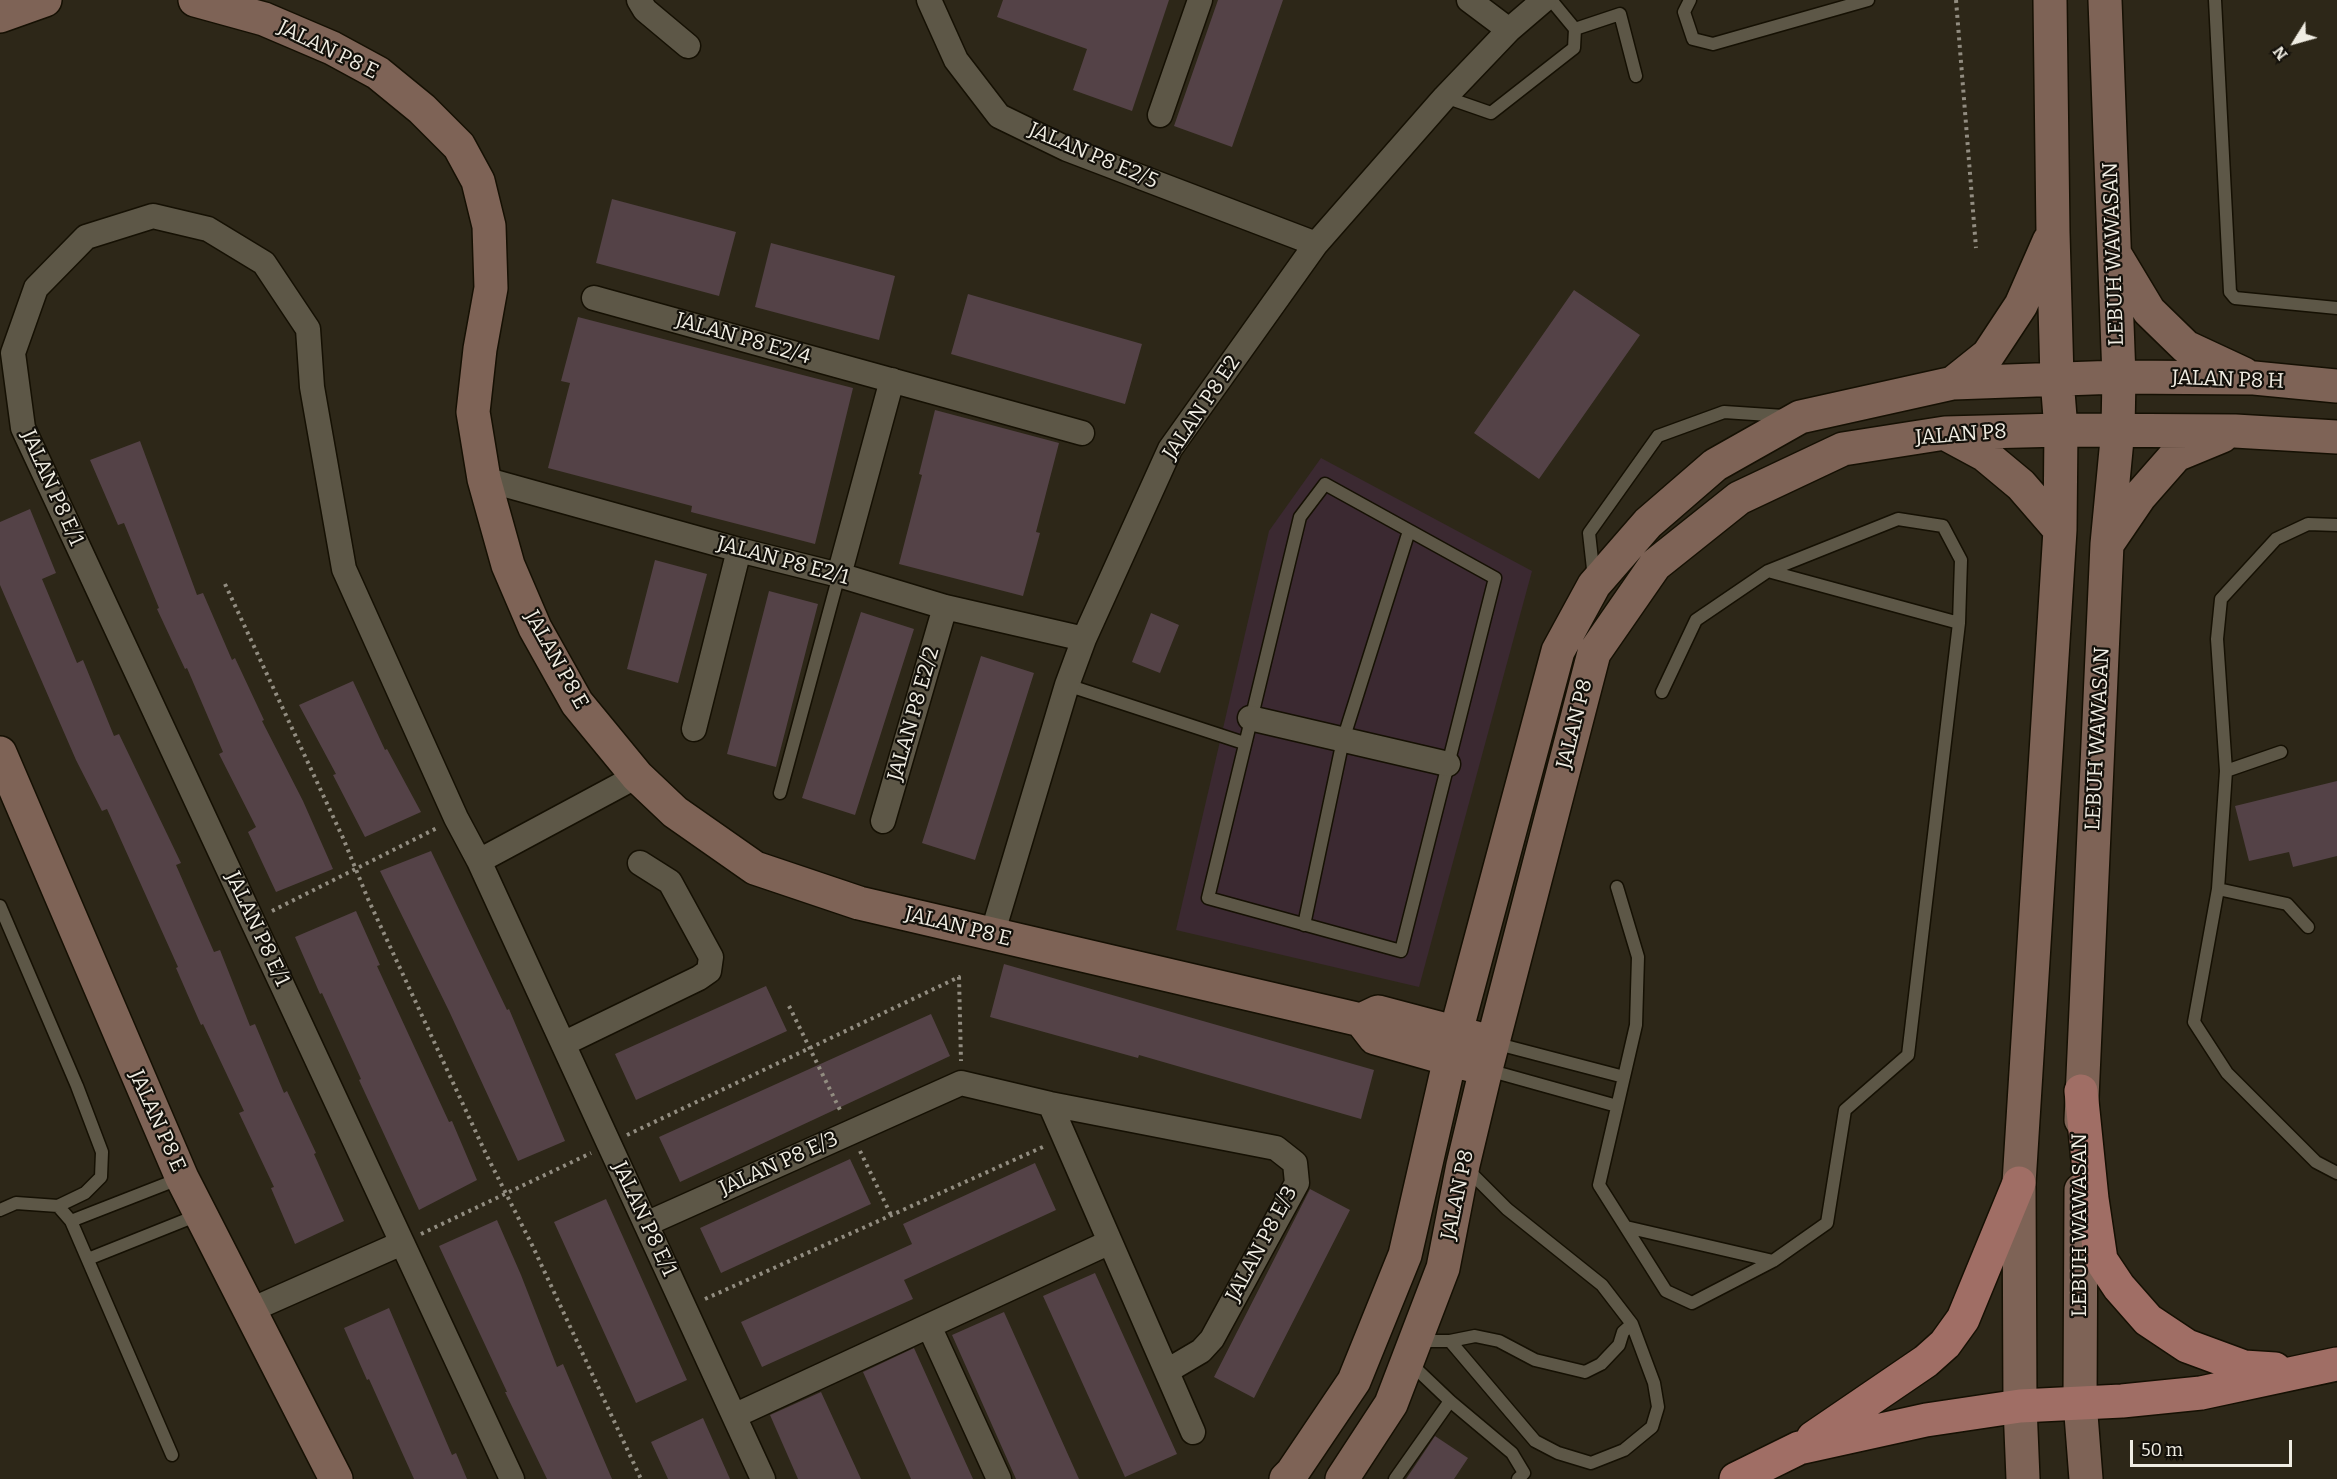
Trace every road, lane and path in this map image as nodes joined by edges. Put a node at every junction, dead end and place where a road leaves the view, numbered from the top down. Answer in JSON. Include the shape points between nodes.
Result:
{"nodes":[{"id":1,"x":45,"y":0,"type":"edge"},
{"id":2,"x":195,"y":0,"type":"edge"},
{"id":3,"x":639,"y":0,"type":"edge"},
{"id":4,"x":929,"y":0,"type":"edge"},
{"id":5,"x":1200,"y":0,"type":"edge"},
{"id":6,"x":1469,"y":0,"type":"edge"},
{"id":7,"x":1544,"y":0,"type":"edge"},
{"id":8,"x":1551,"y":0,"type":"edge"},
{"id":9,"x":1690,"y":0,"type":"edge"},
{"id":10,"x":1868,"y":0,"type":"edge"},
{"id":11,"x":1956,"y":0,"type":"edge"},
{"id":12,"x":2050,"y":0,"type":"edge"},
{"id":13,"x":2105,"y":0,"type":"edge"},
{"id":14,"x":2215,"y":0,"type":"edge"},
{"id":15,"x":6,"y":9,"type":"edge"},
{"id":16,"x":1575,"y":29,"type":"junction"},
{"id":17,"x":1509,"y":30,"type":"junction"},
{"id":18,"x":688,"y":46,"type":"dead end"},
{"id":19,"x":1636,"y":76,"type":"dead end"},
{"id":20,"x":1444,"y":97,"type":"junction"},
{"id":21,"x":1160,"y":115,"type":"dead end"},
{"id":22,"x":2053,"y":233,"type":"junction"},
{"id":23,"x":1316,"y":244,"type":"junction"},
{"id":24,"x":1976,"y":249,"type":"dead end"},
{"id":25,"x":2114,"y":252,"type":"junction"},
{"id":26,"x":594,"y":298,"type":"dead end"},
{"id":27,"x":2337,"y":308,"type":"edge"},
{"id":28,"x":2119,"y":377,"type":"junction"},
{"id":29,"x":2057,"y":378,"type":"junction"},
{"id":30,"x":2254,"y":378,"type":"junction"},
{"id":31,"x":892,"y":380,"type":"junction"},
{"id":32,"x":1953,"y":383,"type":"junction"},
{"id":33,"x":2337,"y":386,"type":"edge"},
{"id":34,"x":1800,"y":417,"type":"junction"},
{"id":35,"x":2118,"y":429,"type":"junction"},
{"id":36,"x":2061,"y":430,"type":"junction"},
{"id":37,"x":2235,"y":431,"type":"junction"},
{"id":38,"x":1082,"y":433,"type":"dead end"},
{"id":39,"x":1945,"y":433,"type":"junction"},
{"id":40,"x":2337,"y":437,"type":"edge"},
{"id":41,"x":484,"y":479,"type":"junction"},
{"id":42,"x":2337,"y":525,"type":"edge"},
{"id":43,"x":2060,"y":530,"type":"junction"},
{"id":44,"x":1409,"y":531,"type":"junction"},
{"id":45,"x":2107,"y":544,"type":"junction"},
{"id":46,"x":739,"y":550,"type":"junction"},
{"id":47,"x":1768,"y":571,"type":"junction"},
{"id":48,"x":839,"y":575,"type":"junction"},
{"id":49,"x":225,"y":584,"type":"dead end"},
{"id":50,"x":1594,"y":585,"type":"junction"},
{"id":51,"x":945,"y":607,"type":"junction"},
{"id":52,"x":1959,"y":623,"type":"junction"},
{"id":53,"x":1084,"y":639,"type":"junction"},
{"id":54,"x":1067,"y":685,"type":"junction"},
{"id":55,"x":1662,"y":692,"type":"dead end"},
{"id":56,"x":1250,"y":718,"type":"junction"},
{"id":57,"x":694,"y":729,"type":"dead end"},
{"id":58,"x":1343,"y":740,"type":"junction"},
{"id":59,"x":1244,"y":743,"type":"junction"},
{"id":60,"x":2281,"y":752,"type":"dead end"},
{"id":61,"x":0,"y":753,"type":"edge"},
{"id":62,"x":1448,"y":764,"type":"junction"},
{"id":63,"x":2226,"y":771,"type":"junction"},
{"id":64,"x":637,"y":776,"type":"junction"},
{"id":65,"x":780,"y":793,"type":"dead end"},
{"id":66,"x":456,"y":818,"type":"junction"},
{"id":67,"x":884,"y":821,"type":"dead end"},
{"id":68,"x":479,"y":861,"type":"junction"},
{"id":69,"x":640,"y":863,"type":"dead end"},
{"id":70,"x":356,"y":869,"type":"junction"},
{"id":71,"x":1617,"y":887,"type":"dead end"},
{"id":72,"x":2218,"y":889,"type":"junction"},
{"id":73,"x":0,"y":906,"type":"edge"},
{"id":74,"x":253,"y":921,"type":"junction"},
{"id":75,"x":1304,"y":924,"type":"junction"},
{"id":76,"x":2308,"y":927,"type":"dead end"},
{"id":77,"x":992,"y":935,"type":"junction"},
{"id":78,"x":563,"y":1044,"type":"junction"},
{"id":79,"x":1453,"y":1046,"type":"junction"},
{"id":80,"x":1490,"y":1056,"type":"junction"},
{"id":81,"x":1624,"y":1077,"type":"junction"},
{"id":82,"x":961,"y":1083,"type":"junction"},
{"id":83,"x":2081,"y":1091,"type":"junction"},
{"id":84,"x":1050,"y":1104,"type":"junction"},
{"id":85,"x":1617,"y":1106,"type":"junction"},
{"id":86,"x":1064,"y":1137,"type":"junction"},
{"id":87,"x":609,"y":1144,"type":"junction"},
{"id":88,"x":1463,"y":1165,"type":"junction"},
{"id":89,"x":2337,"y":1173,"type":"edge"},
{"id":90,"x":182,"y":1178,"type":"junction"},
{"id":91,"x":2019,"y":1183,"type":"junction"},
{"id":92,"x":506,"y":1194,"type":"junction"},
{"id":93,"x":58,"y":1206,"type":"junction"},
{"id":94,"x":0,"y":1210,"type":"edge"},
{"id":95,"x":200,"y":1214,"type":"junction"},
{"id":96,"x":71,"y":1221,"type":"junction"},
{"id":97,"x":646,"y":1224,"type":"junction"},
{"id":98,"x":1626,"y":1227,"type":"junction"},
{"id":99,"x":1110,"y":1242,"type":"junction"},
{"id":100,"x":402,"y":1243,"type":"junction"},
{"id":101,"x":88,"y":1259,"type":"junction"},
{"id":102,"x":1773,"y":1261,"type":"junction"},
{"id":103,"x":685,"y":1308,"type":"junction"},
{"id":104,"x":251,"y":1310,"type":"junction"},
{"id":105,"x":1632,"y":1324,"type":"junction"},
{"id":106,"x":929,"y":1326,"type":"junction"},
{"id":107,"x":1450,"y":1341,"type":"junction"},
{"id":108,"x":1412,"y":1351,"type":"junction"},
{"id":109,"x":2337,"y":1364,"type":"edge"},
{"id":110,"x":2305,"y":1370,"type":"junction"},
{"id":111,"x":1167,"y":1371,"type":"junction"},
{"id":112,"x":1450,"y":1401,"type":"junction"},
{"id":113,"x":2080,"y":1402,"type":"junction"},
{"id":114,"x":2020,"y":1406,"type":"junction"},
{"id":115,"x":734,"y":1416,"type":"junction"},
{"id":116,"x":1193,"y":1432,"type":"dead end"},
{"id":117,"x":1799,"y":1448,"type":"junction"},
{"id":118,"x":172,"y":1455,"type":"dead end"},
{"id":119,"x":336,"y":1479,"type":"edge"},
{"id":120,"x":512,"y":1479,"type":"edge"},
{"id":121,"x":641,"y":1479,"type":"edge"},
{"id":122,"x":763,"y":1479,"type":"edge"},
{"id":123,"x":999,"y":1479,"type":"edge"},
{"id":124,"x":1286,"y":1479,"type":"edge"},
{"id":125,"x":1342,"y":1479,"type":"edge"},
{"id":126,"x":1395,"y":1479,"type":"edge"},
{"id":127,"x":1518,"y":1479,"type":"edge"},
{"id":128,"x":1736,"y":1479,"type":"edge"},
{"id":129,"x":2023,"y":1479,"type":"edge"},
{"id":130,"x":2086,"y":1479,"type":"edge"}],
"edges":[{"from":1,"to":15,"type":"street"},
{"from":2,"to":41,"type":"street","name":"JALAN P8 E","via":[[264,19],[378,72],[459,146],[478,181],[489,226],[491,288],[473,412]]},
{"from":3,"to":18,"type":"street","via":[[645,10]]},
{"from":4,"to":23,"type":"street","name":"JALAN P8 E2/5","via":[[956,60],[999,116],[1066,149]]},
{"from":5,"to":21,"type":"street"},
{"from":6,"to":17,"type":"street"},
{"from":7,"to":17,"type":"street","name":"JALAN P8 E2"},
{"from":8,"to":16,"type":"lane"},
{"from":9,"to":10,"type":"lane","via":[[1684,12],[1693,39],[1713,44]]},
{"from":11,"to":24,"type":"path"},
{"from":12,"to":22,"type":"street"},
{"from":13,"to":25,"type":"street","name":"LEBUH WAWASAN"},
{"from":14,"to":27,"type":"lane","via":[[2230,292],[2235,298]]},
{"from":16,"to":19,"type":"lane","via":[[1620,14]]},
{"from":16,"to":20,"type":"lane","via":[[1574,48],[1491,113]]},
{"from":17,"to":20,"type":"street","name":"JALAN P8 E2"},
{"from":20,"to":23,"type":"street","name":"JALAN P8 E2"},
{"from":22,"to":29,"type":"street"},
{"from":22,"to":32,"type":"street","via":[[2021,305],[1988,355]]},
{"from":23,"to":53,"type":"street","name":"JALAN P8 E2","via":[[1170,449]]},
{"from":25,"to":28,"type":"street","name":"LEBUH WAWASAN"},
{"from":25,"to":30,"type":"street","via":[[2149,311],[2186,347]]},
{"from":26,"to":31,"type":"street","name":"JALAN P8 E2/4"},
{"from":28,"to":29,"type":"street","name":"JALAN P8"},
{"from":28,"to":30,"type":"street","name":"JALAN P8 H"},
{"from":28,"to":35,"type":"street","name":"LEBUH WAWASAN"},
{"from":29,"to":32,"type":"street","name":"JALAN P8"},
{"from":29,"to":36,"type":"street"},
{"from":30,"to":33,"type":"street","name":"JALAN P8 H"},
{"from":31,"to":38,"type":"street","name":"JALAN P8 E2/4"},
{"from":31,"to":48,"type":"street"},
{"from":32,"to":34,"type":"street","name":"JALAN P8"},
{"from":34,"to":50,"type":"street","name":"JALAN P8","via":[[1714,465],[1648,523]]},
{"from":34,"to":50,"type":"lane","via":[[1724,412],[1658,436],[1589,533]]},
{"from":35,"to":36,"type":"street","name":"JALAN P8"},
{"from":35,"to":37,"type":"street","name":"JALAN P8"},
{"from":35,"to":45,"type":"street","name":"LEBUH WAWASAN"},
{"from":36,"to":39,"type":"street","name":"JALAN P8"},
{"from":36,"to":43,"type":"street"},
{"from":37,"to":40,"type":"street"},
{"from":37,"to":45,"type":"street","via":[[2176,454],[2140,496]]},
{"from":39,"to":43,"type":"street","via":[[1985,455],[2021,485]]},
{"from":39,"to":80,"type":"street","name":"JALAN P8","via":[[1844,449],[1739,498],[1655,565],[1594,653]]},
{"from":41,"to":46,"type":"street","name":"JALAN P8 E2/1"},
{"from":41,"to":64,"type":"street","name":"JALAN P8 E","via":[[508,565],[534,628],[577,703]]},
{"from":42,"to":63,"type":"lane","via":[[2308,524],[2276,539],[2221,599],[2217,639]]},
{"from":43,"to":91,"type":"street"},
{"from":44,"to":56,"type":"lane","via":[[1325,484],[1300,517]]},
{"from":44,"to":58,"type":"lane"},
{"from":44,"to":62,"type":"lane","via":[[1495,578]]},
{"from":45,"to":83,"type":"street","name":"LEBUH WAWASAN"},
{"from":46,"to":48,"type":"street","name":"JALAN P8 E2/1"},
{"from":46,"to":57,"type":"street"},
{"from":47,"to":52,"type":"lane"},
{"from":47,"to":52,"type":"lane","via":[[1898,519],[1943,526],[1961,560]]},
{"from":47,"to":55,"type":"lane","via":[[1696,620]]},
{"from":48,"to":51,"type":"street","name":"JALAN P8 E2/1"},
{"from":48,"to":65,"type":"lane"},
{"from":49,"to":70,"type":"path"},
{"from":50,"to":79,"type":"street","name":"JALAN P8","via":[[1557,651]]},
{"from":51,"to":53,"type":"street","name":"JALAN P8 E2/1"},
{"from":51,"to":67,"type":"street","name":"JALAN P8 E2/2"},
{"from":52,"to":102,"type":"lane","via":[[1908,1055],[1845,1110],[1827,1223]]},
{"from":53,"to":54,"type":"street","name":"JALAN P8 E2"},
{"from":54,"to":59,"type":"lane"},
{"from":54,"to":77,"type":"street","name":"JALAN P8 E2"},
{"from":56,"to":58,"type":"street"},
{"from":56,"to":59,"type":"lane"},
{"from":58,"to":62,"type":"street"},
{"from":58,"to":75,"type":"lane"},
{"from":59,"to":75,"type":"lane","via":[[1208,898]]},
{"from":60,"to":63,"type":"lane"},
{"from":61,"to":90,"type":"street","name":"JALAN P8 E"},
{"from":62,"to":75,"type":"lane","via":[[1401,951]]},
{"from":63,"to":72,"type":"lane"},
{"from":64,"to":68,"type":"street"},
{"from":64,"to":77,"type":"street","name":"JALAN P8 E","via":[[675,812],[755,868],[859,903]]},
{"from":66,"to":68,"type":"street","name":"JALAN P8 E/1"},
{"from":66,"to":70,"type":"path"},
{"from":66,"to":74,"type":"street","name":"JALAN P8 E/1","via":[[344,569],[312,387],[308,329],[264,263],[208,229],[153,216],[86,237],[36,288],[13,353],[23,428]]},
{"from":68,"to":78,"type":"street","name":"JALAN P8 E/1"},
{"from":69,"to":78,"type":"street","via":[[670,882],[711,957],[709,971]]},
{"from":70,"to":74,"type":"path"},
{"from":70,"to":92,"type":"path"},
{"from":71,"to":81,"type":"lane","via":[[1638,957],[1636,1025]]},
{"from":72,"to":76,"type":"lane","via":[[2287,904]]},
{"from":72,"to":89,"type":"lane","via":[[2194,1022],[2227,1073],[2316,1162]]},
{"from":73,"to":93,"type":"lane","via":[[102,1152],[101,1177],[85,1193]]},
{"from":74,"to":100,"type":"street","name":"JALAN P8 E/1"},
{"from":77,"to":79,"type":"street","name":"JALAN P8 E","via":[[1361,1020],[1378,1011]]},
{"from":78,"to":87,"type":"street","name":"JALAN P8 E/1"},
{"from":79,"to":80,"type":"street"},
{"from":79,"to":124,"type":"street","name":"JALAN P8","via":[[1405,1256],[1354,1381]]},
{"from":80,"to":81,"type":"lane"},
{"from":80,"to":85,"type":"lane"},
{"from":80,"to":88,"type":"street","name":"JALAN P8"},
{"from":81,"to":85,"type":"lane"},
{"from":82,"to":84,"type":"street","name":"JALAN P8 E/3"},
{"from":82,"to":87,"type":"path","via":[[958,977]]},
{"from":82,"to":97,"type":"street","name":"JALAN P8 E/3"},
{"from":83,"to":110,"type":"main road","via":[[2102,1260],[2119,1287],[2148,1320],[2187,1346],[2244,1367]]},
{"from":83,"to":113,"type":"street","name":"LEBUH WAWASAN"},
{"from":84,"to":86,"type":"street"},
{"from":84,"to":111,"type":"street","name":"JALAN P8 E/3","via":[[1276,1148],[1295,1163],[1297,1183],[1212,1339],[1201,1352]]},
{"from":85,"to":98,"type":"lane","via":[[1599,1185]]},
{"from":86,"to":99,"type":"street"},
{"from":86,"to":103,"type":"path"},
{"from":87,"to":92,"type":"path"},
{"from":87,"to":97,"type":"street","name":"JALAN P8 E/1"},
{"from":88,"to":105,"type":"lane","via":[[1507,1209],[1602,1285]]},
{"from":88,"to":108,"type":"street","name":"JALAN P8","via":[[1443,1268]]},
{"from":90,"to":95,"type":"street","name":"JALAN P8 E"},
{"from":90,"to":96,"type":"lane"},
{"from":91,"to":114,"type":"street"},
{"from":91,"to":117,"type":"main road","via":[[1963,1319],[1945,1344]]},
{"from":92,"to":100,"type":"path"},
{"from":92,"to":121,"type":"path"},
{"from":93,"to":94,"type":"lane","via":[[16,1203]]},
{"from":93,"to":96,"type":"lane"},
{"from":95,"to":101,"type":"lane"},
{"from":95,"to":104,"type":"street","name":"JALAN P8 E"},
{"from":96,"to":101,"type":"lane"},
{"from":97,"to":103,"type":"street","name":"JALAN P8 E/1"},
{"from":98,"to":102,"type":"lane"},
{"from":98,"to":102,"type":"lane","via":[[1666,1291],[1692,1303]]},
{"from":99,"to":106,"type":"street"},
{"from":99,"to":111,"type":"street"},
{"from":100,"to":104,"type":"street"},
{"from":100,"to":120,"type":"street","name":"JALAN P8 E/1"},
{"from":101,"to":118,"type":"lane"},
{"from":103,"to":115,"type":"street","name":"JALAN P8 E/1"},
{"from":104,"to":119,"type":"street","name":"JALAN P8 E"},
{"from":105,"to":107,"type":"lane","via":[[1601,1364],[1586,1372],[1535,1360],[1498,1341],[1475,1336]]},
{"from":105,"to":107,"type":"lane","via":[[1651,1373],[1658,1407],[1652,1427],[1624,1450],[1591,1463],[1535,1441]]},
{"from":106,"to":115,"type":"street"},
{"from":106,"to":123,"type":"street"},
{"from":107,"to":108,"type":"lane"},
{"from":108,"to":112,"type":"lane"},
{"from":108,"to":125,"type":"street","name":"JALAN P8","via":[[1391,1404]]},
{"from":109,"to":110,"type":"main road"},
{"from":110,"to":113,"type":"main road","via":[[2201,1393]]},
{"from":111,"to":116,"type":"street"},
{"from":112,"to":126,"type":"lane"},
{"from":112,"to":127,"type":"lane","via":[[1512,1453],[1524,1473]]},
{"from":113,"to":114,"type":"main road"},
{"from":113,"to":130,"type":"street","name":"LEBUH WAWASAN"},
{"from":114,"to":117,"type":"main road","via":[[1926,1420]]},
{"from":114,"to":129,"type":"street"},
{"from":115,"to":122,"type":"street","name":"JALAN P8 E/1"},
{"from":117,"to":128,"type":"main road"}]}
